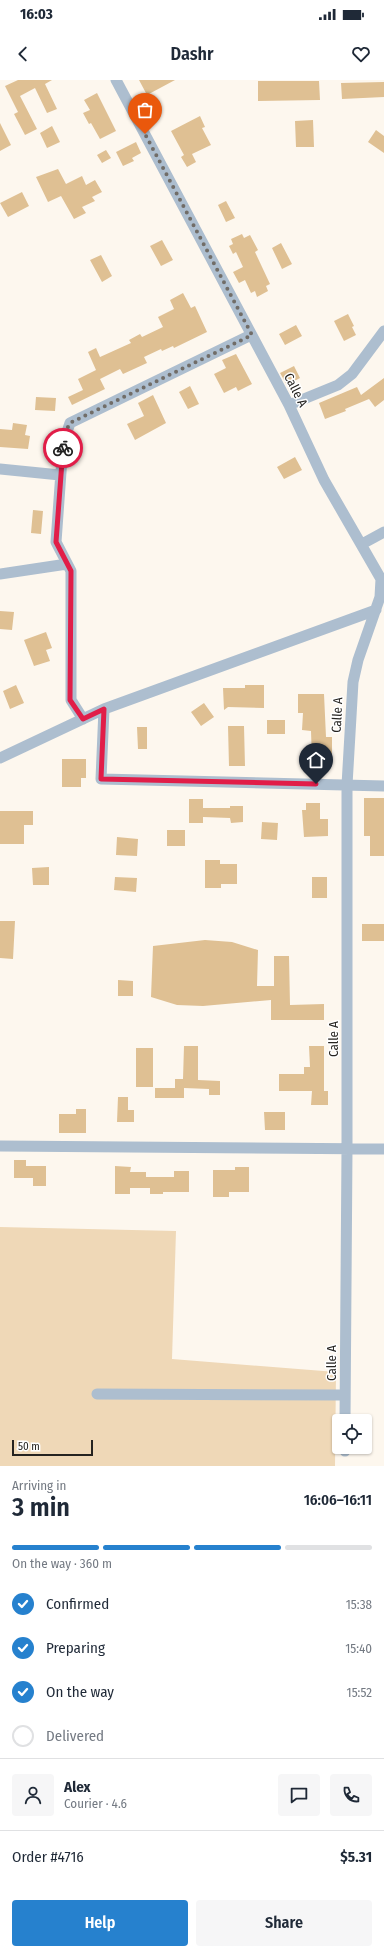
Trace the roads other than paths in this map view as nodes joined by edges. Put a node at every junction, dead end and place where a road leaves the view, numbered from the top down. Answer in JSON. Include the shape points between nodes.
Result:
{"nodes":[{"id":1,"x":116,"y":80,"type":"edge"},
{"id":2,"x":384,"y":331,"type":"edge"},
{"id":3,"x":252,"y":335,"type":"junction"},
{"id":4,"x":289,"y":405,"type":"junction"},
{"id":5,"x":0,"y":468,"type":"edge"},
{"id":6,"x":60,"y":475,"type":"junction"},
{"id":7,"x":384,"y":532,"type":"edge"},
{"id":8,"x":362,"y":544,"type":"junction"},
{"id":9,"x":67,"y":564,"type":"junction"},
{"id":10,"x":0,"y":574,"type":"edge"},
{"id":11,"x":376,"y":610,"type":"junction"},
{"id":12,"x":104,"y":709,"type":"junction"},
{"id":13,"x":83,"y":719,"type":"junction"},
{"id":14,"x":0,"y":758,"type":"edge"},
{"id":15,"x":347,"y":785,"type":"junction"},
{"id":16,"x":384,"y":786,"type":"edge"},
{"id":17,"x":0,"y":1146,"type":"edge"},
{"id":18,"x":347,"y":1149,"type":"junction"},
{"id":19,"x":384,"y":1149,"type":"edge"},
{"id":20,"x":97,"y":1394,"type":"dead end"},
{"id":21,"x":345,"y":1395,"type":"junction"},
{"id":22,"x":345,"y":1414,"type":"edge"}],
"edges":[{"from":1,"to":3,"type":"street","name":"Calle A"},
{"from":2,"to":4,"type":"street","via":[[352,374],[338,384]]},
{"from":3,"to":4,"type":"street","name":"Calle A"},
{"from":3,"to":6,"type":"street","via":[[70,423],[63,444]]},
{"from":4,"to":8,"type":"street","name":"Calle A","via":[[324,480]]},
{"from":5,"to":6,"type":"street"},
{"from":6,"to":9,"type":"street","via":[[56,542]]},
{"from":7,"to":8,"type":"street"},
{"from":8,"to":11,"type":"street","name":"Calle A","via":[[381,579]]},
{"from":9,"to":10,"type":"street"},
{"from":9,"to":13,"type":"street","via":[[71,571],[70,700]]},
{"from":11,"to":12,"type":"street"},
{"from":11,"to":15,"type":"street","name":"Calle A","via":[[353,682]]},
{"from":12,"to":13,"type":"street"},
{"from":12,"to":15,"type":"street","via":[[101,779]]},
{"from":13,"to":14,"type":"street"},
{"from":15,"to":16,"type":"street"},
{"from":15,"to":18,"type":"street","name":"Calle A"},
{"from":17,"to":18,"type":"street"},
{"from":18,"to":19,"type":"street"},
{"from":18,"to":21,"type":"street","name":"Calle A"},
{"from":20,"to":21,"type":"street"},
{"from":21,"to":22,"type":"street","name":"Calle A"}]}
